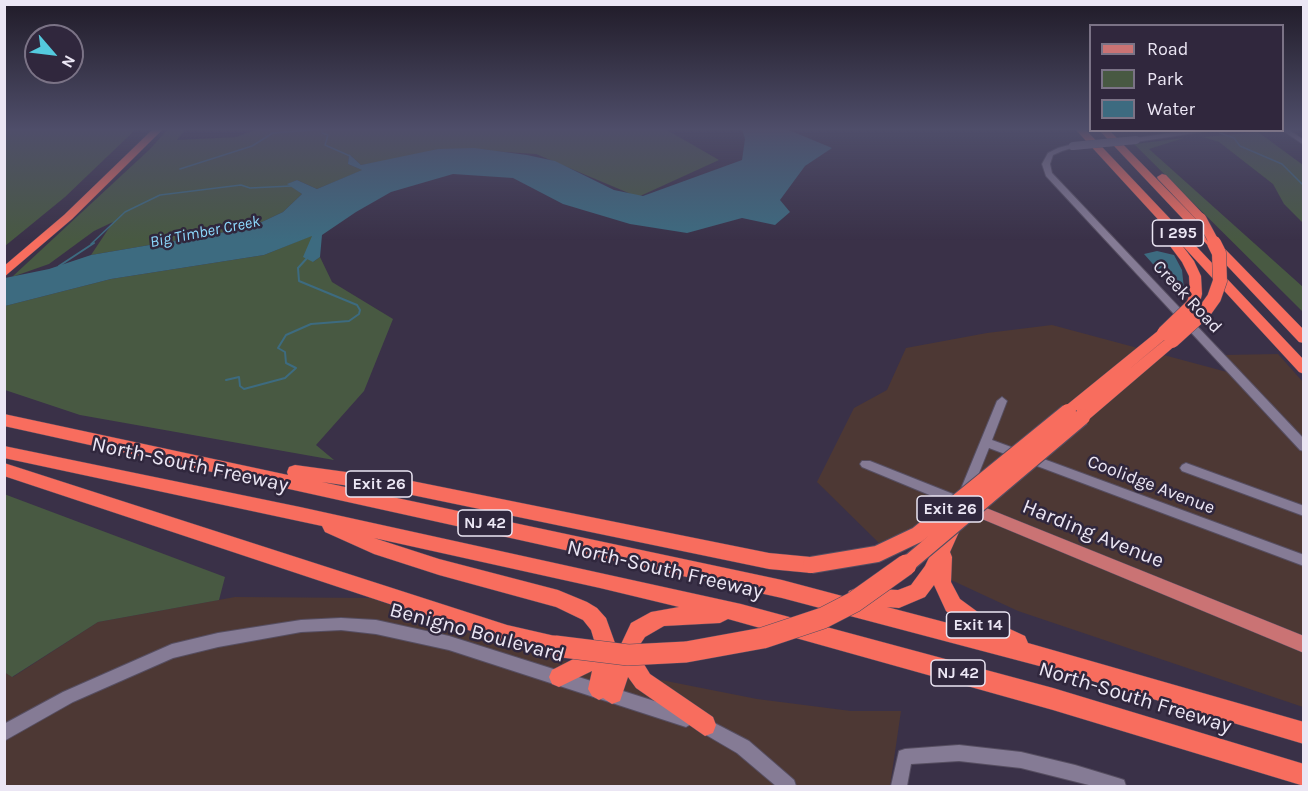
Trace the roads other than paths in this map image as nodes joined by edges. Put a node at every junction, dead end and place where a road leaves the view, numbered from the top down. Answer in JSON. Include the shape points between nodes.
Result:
{"nodes":[{"id":1,"x":108,"y":167,"type":"edge"},
{"id":2,"x":119,"y":167,"type":"edge"},
{"id":3,"x":1047,"y":167,"type":"edge"},
{"id":4,"x":1104,"y":167,"type":"edge"},
{"id":5,"x":1116,"y":167,"type":"edge"},
{"id":6,"x":1138,"y":167,"type":"edge"},
{"id":7,"x":1150,"y":167,"type":"edge"},
{"id":8,"x":6,"y":267,"type":"edge"},
{"id":9,"x":1246,"y":281,"type":"junction"},
{"id":10,"x":1168,"y":337,"type":"junction"},
{"id":11,"x":1304,"y":339,"type":"edge"},
{"id":12,"x":1304,"y":344,"type":"edge"},
{"id":13,"x":1304,"y":368,"type":"edge"},
{"id":14,"x":1002,"y":401,"type":"dead end"},
{"id":15,"x":1075,"y":415,"type":"junction"},
{"id":16,"x":4,"y":420,"type":"edge"},
{"id":17,"x":986,"y":442,"type":"junction"},
{"id":18,"x":1304,"y":447,"type":"edge"},
{"id":19,"x":4,"y":452,"type":"edge"},
{"id":20,"x":188,"y":458,"type":"junction"},
{"id":21,"x":866,"y":464,"type":"dead end"},
{"id":22,"x":1186,"y":468,"type":"dead end"},
{"id":23,"x":4,"y":469,"type":"edge"},
{"id":24,"x":961,"y":504,"type":"junction"},
{"id":25,"x":1304,"y":511,"type":"edge"},
{"id":26,"x":300,"y":514,"type":"junction"},
{"id":27,"x":944,"y":548,"type":"junction"},
{"id":28,"x":1304,"y":561,"type":"edge"},
{"id":29,"x":782,"y":589,"type":"junction"},
{"id":30,"x":741,"y":614,"type":"junction"},
{"id":31,"x":604,"y":637,"type":"junction"},
{"id":32,"x":629,"y":645,"type":"junction"},
{"id":33,"x":1304,"y":645,"type":"edge"},
{"id":34,"x":1062,"y":662,"type":"junction"},
{"id":35,"x":559,"y":677,"type":"junction"},
{"id":36,"x":605,"y":691,"type":"junction"},
{"id":37,"x":705,"y":725,"type":"junction"},
{"id":38,"x":4,"y":733,"type":"edge"},
{"id":39,"x":1304,"y":733,"type":"edge"},
{"id":40,"x":1304,"y":776,"type":"edge"},
{"id":41,"x":788,"y":786,"type":"edge"},
{"id":42,"x":899,"y":786,"type":"edge"},
{"id":43,"x":1118,"y":786,"type":"edge"}],
"edges":[{"from":1,"to":8,"type":"highway"},
{"from":2,"to":8,"type":"highway","via":[[68,217]]},
{"from":3,"to":18,"type":"street","name":"Creek Road","bridge":true,"via":[[1049,174]]},
{"from":4,"to":10,"type":"highway","bridge":true,"via":[[1185,257],[1196,281],[1192,306]]},
{"from":5,"to":13,"type":"highway","number":"I 295"},
{"from":6,"to":9,"type":"highway","number":"I 295"},
{"from":7,"to":10,"type":"highway","bridge":true,"via":[[1201,218],[1219,253],[1220,281],[1214,298],[1204,312]]},
{"from":9,"to":11,"type":"highway","number":"I 295"},
{"from":9,"to":12,"type":"highway"},
{"from":10,"to":15,"type":"highway"},
{"from":14,"to":17,"type":"street"},
{"from":15,"to":20,"type":"highway","number":"Exit 26","bridge":true,"via":[[917,535],[877,554],[812,564],[769,561],[412,489]]},
{"from":15,"to":23,"type":"highway","bridge":true,"via":[[893,576],[860,598],[823,618],[753,640],[686,652],[628,654],[555,646],[507,634]]},
{"from":16,"to":20,"type":"highway","name":"North-South Freeway","number":"NJ 42"},
{"from":17,"to":24,"type":"street"},
{"from":17,"to":28,"type":"street","name":"Coolidge Avenue"},
{"from":19,"to":26,"type":"highway","name":"North-South Freeway","number":"NJ 42"},
{"from":20,"to":29,"type":"highway","name":"North-South Freeway","number":"NJ 42"},
{"from":21,"to":24,"type":"street","name":"Harding Avenue"},
{"from":22,"to":25,"type":"street"},
{"from":24,"to":27,"type":"highway"},
{"from":24,"to":33,"type":"main road","name":"Harding Avenue"},
{"from":26,"to":30,"type":"highway","name":"North-South Freeway","number":"NJ 42"},
{"from":26,"to":31,"type":"highway","via":[[374,546],[571,603],[590,614]]},
{"from":27,"to":29,"type":"highway","via":[[924,586],[899,599]]},
{"from":27,"to":34,"type":"highway","number":"Exit 14","via":[[942,582],[957,609],[979,625]]},
{"from":29,"to":34,"type":"highway","name":"North-South Freeway","number":"NJ 42"},
{"from":30,"to":32,"type":"highway","via":[[657,619],[638,630]]},
{"from":30,"to":40,"type":"highway","name":"North-South Freeway","number":"NJ 42","via":[[1053,699]]},
{"from":31,"to":35,"type":"highway","via":[[598,655]]},
{"from":31,"to":36,"type":"highway"},
{"from":32,"to":36,"type":"highway"},
{"from":32,"to":37,"type":"highway","via":[[632,665],[643,681]]},
{"from":34,"to":39,"type":"highway","name":"North-South Freeway","number":"NJ 42"},
{"from":35,"to":36,"type":"street","name":"Benigno Boulevard"},
{"from":35,"to":38,"type":"street","name":"Benigno Boulevard","via":[[408,633],[341,624],[301,626],[172,651],[69,697]]},
{"from":36,"to":37,"type":"street","name":"Benigno Boulevard"},
{"from":37,"to":41,"type":"street","name":"Benigno Boulevard","via":[[743,747]]},
{"from":42,"to":43,"type":"street","via":[[904,757],[959,753],[1075,772]]}]}
